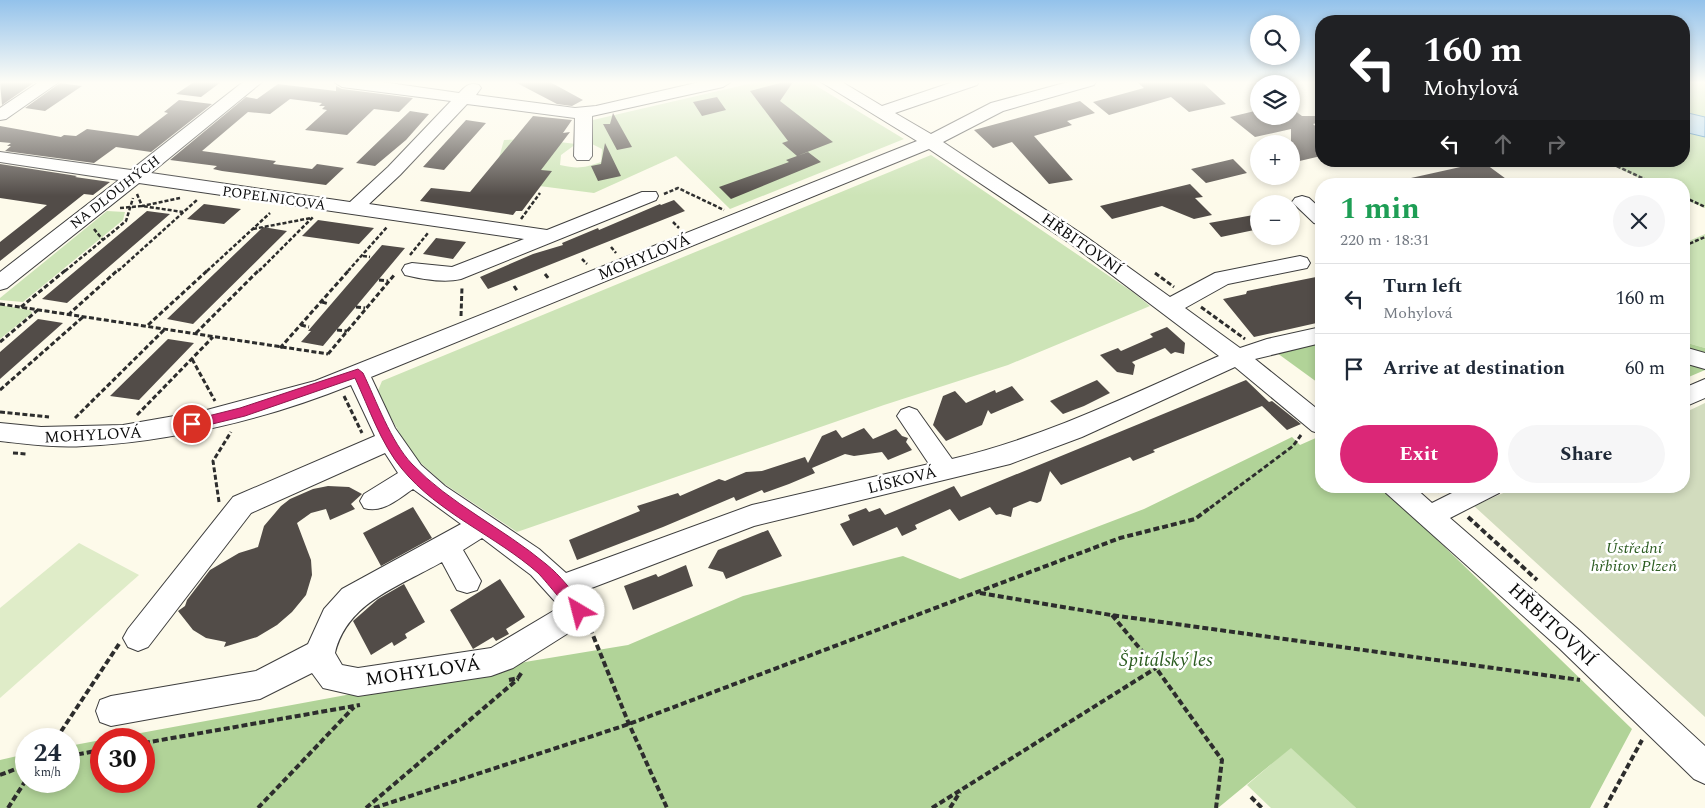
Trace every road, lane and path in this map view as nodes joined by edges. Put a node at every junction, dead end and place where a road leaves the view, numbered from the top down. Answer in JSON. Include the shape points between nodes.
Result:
{"nodes":[{"id":1,"x":207,"y":120,"type":"edge"},
{"id":2,"x":443,"y":120,"type":"edge"},
{"id":3,"x":584,"y":120,"type":"edge"},
{"id":4,"x":893,"y":120,"type":"edge"},
{"id":5,"x":970,"y":120,"type":"edge"},
{"id":6,"x":930,"y":142,"type":"junction"},
{"id":7,"x":0,"y":156,"type":"edge"},
{"id":8,"x":583,"y":156,"type":"dead end"},
{"id":9,"x":1619,"y":167,"type":"edge"},
{"id":10,"x":134,"y":178,"type":"junction"},
{"id":11,"x":1642,"y":178,"type":"edge"},
{"id":12,"x":210,"y":188,"type":"junction"},
{"id":13,"x":540,"y":193,"type":"dead end"},
{"id":14,"x":649,"y":196,"type":"joint"},
{"id":15,"x":186,"y":197,"type":"dead end"},
{"id":16,"x":1690,"y":200,"type":"edge"},
{"id":17,"x":1302,"y":202,"type":"dead end"},
{"id":18,"x":142,"y":206,"type":"junction"},
{"id":19,"x":116,"y":207,"type":"dead end"},
{"id":20,"x":1705,"y":207,"type":"edge"},
{"id":21,"x":130,"y":208,"type":"junction"},
{"id":22,"x":353,"y":209,"type":"junction"},
{"id":23,"x":183,"y":212,"type":"junction"},
{"id":24,"x":318,"y":212,"type":"dead end"},
{"id":25,"x":270,"y":213,"type":"dead end"},
{"id":26,"x":1315,"y":214,"type":"edge"},
{"id":27,"x":720,"y":215,"type":"dead end"},
{"id":28,"x":311,"y":218,"type":"junction"},
{"id":29,"x":89,"y":223,"type":"dead end"},
{"id":30,"x":395,"y":224,"type":"dead end"},
{"id":31,"x":162,"y":225,"type":"dead end"},
{"id":32,"x":167,"y":226,"type":"junction"},
{"id":33,"x":252,"y":229,"type":"junction"},
{"id":34,"x":681,"y":229,"type":"dead end"},
{"id":35,"x":512,"y":231,"type":"junction"},
{"id":36,"x":429,"y":233,"type":"dead end"},
{"id":37,"x":672,"y":233,"type":"dead end"},
{"id":38,"x":548,"y":236,"type":"junction"},
{"id":39,"x":1705,"y":238,"type":"edge"},
{"id":40,"x":103,"y":240,"type":"junction"},
{"id":41,"x":281,"y":243,"type":"dead end"},
{"id":42,"x":286,"y":243,"type":"junction"},
{"id":43,"x":140,"y":244,"type":"dead end"},
{"id":44,"x":1690,"y":244,"type":"edge"},
{"id":45,"x":146,"y":245,"type":"junction"},
{"id":46,"x":618,"y":255,"type":"dead end"},
{"id":47,"x":363,"y":256,"type":"junction"},
{"id":48,"x":370,"y":257,"type":"dead end"},
{"id":49,"x":610,"y":258,"type":"dead end"},
{"id":50,"x":1300,"y":262,"type":"dead end"},
{"id":51,"x":261,"y":263,"type":"dead end"},
{"id":52,"x":266,"y":264,"type":"junction"},
{"id":53,"x":596,"y":264,"type":"dead end"},
{"id":54,"x":406,"y":266,"type":"junction"},
{"id":55,"x":111,"y":269,"type":"dead end"},
{"id":56,"x":118,"y":270,"type":"junction"},
{"id":57,"x":581,"y":270,"type":"dead end"},
{"id":58,"x":345,"y":276,"type":"junction"},
{"id":59,"x":352,"y":278,"type":"dead end"},
{"id":60,"x":379,"y":280,"type":"dead end"},
{"id":61,"x":389,"y":281,"type":"junction"},
{"id":62,"x":551,"y":282,"type":"dead end"},
{"id":63,"x":0,"y":283,"type":"edge"},
{"id":64,"x":544,"y":285,"type":"dead end"},
{"id":65,"x":89,"y":289,"type":"dead end"},
{"id":66,"x":95,"y":290,"type":"junction"},
{"id":67,"x":520,"y":295,"type":"dead end"},
{"id":68,"x":512,"y":298,"type":"dead end"},
{"id":69,"x":321,"y":302,"type":"junction"},
{"id":70,"x":0,"y":304,"type":"edge"},
{"id":71,"x":329,"y":304,"type":"dead end"},
{"id":72,"x":1169,"y":306,"type":"junction"},
{"id":73,"x":21,"y":307,"type":"junction"},
{"id":74,"x":356,"y":307,"type":"dead end"},
{"id":75,"x":366,"y":308,"type":"junction"},
{"id":76,"x":38,"y":309,"type":"junction"},
{"id":77,"x":469,"y":314,"type":"dead end"},
{"id":78,"x":68,"y":315,"type":"junction"},
{"id":79,"x":84,"y":316,"type":"junction"},
{"id":80,"x":461,"y":318,"type":"dead end"},
{"id":81,"x":300,"y":325,"type":"junction"},
{"id":82,"x":147,"y":326,"type":"junction"},
{"id":83,"x":309,"y":326,"type":"dead end"},
{"id":84,"x":165,"y":329,"type":"junction"},
{"id":85,"x":337,"y":330,"type":"dead end"},
{"id":86,"x":347,"y":331,"type":"junction"},
{"id":87,"x":196,"y":334,"type":"junction"},
{"id":88,"x":1315,"y":336,"type":"edge"},
{"id":89,"x":214,"y":337,"type":"junction"},
{"id":90,"x":53,"y":338,"type":"dead end"},
{"id":91,"x":58,"y":339,"type":"junction"},
{"id":92,"x":0,"y":342,"type":"edge"},
{"id":93,"x":279,"y":348,"type":"junction"},
{"id":94,"x":328,"y":354,"type":"junction"},
{"id":95,"x":1237,"y":357,"type":"junction"},
{"id":96,"x":1690,"y":357,"type":"edge"},
{"id":97,"x":192,"y":359,"type":"junction"},
{"id":98,"x":331,"y":361,"type":"dead end"},
{"id":99,"x":1705,"y":361,"type":"edge"},
{"id":100,"x":26,"y":362,"type":"dead end"},
{"id":101,"x":31,"y":363,"type":"junction"},
{"id":102,"x":358,"y":373,"type":"junction"},
{"id":103,"x":1705,"y":388,"type":"edge"},
{"id":104,"x":0,"y":390,"type":"edge"},
{"id":105,"x":1690,"y":395,"type":"edge"},
{"id":106,"x":208,"y":405,"type":"dead end"},
{"id":107,"x":0,"y":412,"type":"edge"},
{"id":108,"x":144,"y":416,"type":"dead end"},
{"id":109,"x":909,"y":416,"type":"dead end"},
{"id":110,"x":54,"y":417,"type":"dead end"},
{"id":111,"x":83,"y":418,"type":"dead end"},
{"id":112,"x":1314,"y":429,"type":"edge"},
{"id":113,"x":222,"y":434,"type":"dead end"},
{"id":114,"x":390,"y":440,"type":"junction"},
{"id":115,"x":4,"y":442,"type":"edge"},
{"id":116,"x":30,"y":454,"type":"dead end"},
{"id":117,"x":946,"y":469,"type":"junction"},
{"id":118,"x":416,"y":475,"type":"junction"},
{"id":119,"x":1403,"y":493,"type":"edge"},
{"id":120,"x":1476,"y":493,"type":"edge"},
{"id":121,"x":373,"y":501,"type":"dead end"},
{"id":122,"x":220,"y":509,"type":"dead end"},
{"id":123,"x":1430,"y":516,"type":"junction"},
{"id":124,"x":482,"y":524,"type":"junction"},
{"id":125,"x":447,"y":546,"type":"junction"},
{"id":126,"x":467,"y":580,"type":"dead end"},
{"id":127,"x":561,"y":587,"type":"junction"},
{"id":128,"x":980,"y":593,"type":"junction"},
{"id":129,"x":579,"y":611,"type":"junction"},
{"id":130,"x":1111,"y":614,"type":"junction"},
{"id":131,"x":130,"y":639,"type":"joint"},
{"id":132,"x":320,"y":653,"type":"junction"},
{"id":133,"x":526,"y":666,"type":"dead end"},
{"id":134,"x":1156,"y":668,"type":"junction"},
{"id":135,"x":518,"y":678,"type":"junction"},
{"id":136,"x":499,"y":682,"type":"dead end"},
{"id":137,"x":1618,"y":686,"type":"junction"},
{"id":138,"x":364,"y":705,"type":"dead end"},
{"id":139,"x":354,"y":706,"type":"junction"},
{"id":140,"x":111,"y":711,"type":"dead end"},
{"id":141,"x":1653,"y":720,"type":"junction"},
{"id":142,"x":628,"y":724,"type":"junction"},
{"id":143,"x":64,"y":728,"type":"edge"},
{"id":144,"x":155,"y":741,"type":"edge"},
{"id":145,"x":1705,"y":768,"type":"edge"},
{"id":146,"x":15,"y":769,"type":"edge"},
{"id":147,"x":0,"y":774,"type":"edge"},
{"id":148,"x":961,"y":790,"type":"junction"},
{"id":149,"x":18,"y":793,"type":"edge"},
{"id":150,"x":1251,"y":797,"type":"dead end"},
{"id":151,"x":8,"y":808,"type":"edge"},
{"id":152,"x":258,"y":808,"type":"edge"},
{"id":153,"x":366,"y":808,"type":"edge"},
{"id":154,"x":374,"y":808,"type":"edge"},
{"id":155,"x":667,"y":808,"type":"edge"},
{"id":156,"x":932,"y":808,"type":"edge"},
{"id":157,"x":950,"y":808,"type":"edge"},
{"id":158,"x":1216,"y":808,"type":"edge"},
{"id":159,"x":1262,"y":808,"type":"edge"},
{"id":160,"x":1605,"y":808,"type":"edge"}],
"edges":[{"from":1,"to":10,"type":"street","name":"NA DLOUHÝCH"},
{"from":2,"to":22,"type":"street"},
{"from":3,"to":8,"type":"street"},
{"from":4,"to":6,"type":"street","name":"HŘBITOVNÍ"},
{"from":5,"to":6,"type":"street","name":"MOHYLOVÁ"},
{"from":6,"to":72,"type":"street","name":"HŘBITOVNÍ","via":[[1078,240]]},
{"from":6,"to":102,"type":"street","name":"MOHYLOVÁ"},
{"from":7,"to":10,"type":"street","name":"POPELNICOVÁ"},
{"from":9,"to":11,"type":"path"},
{"from":10,"to":12,"type":"street","name":"POPELNICOVÁ"},
{"from":10,"to":63,"type":"street","name":"NA DLOUHÝCH"},
{"from":12,"to":22,"type":"street","name":"POPELNICOVÁ"},
{"from":12,"to":23,"type":"path"},
{"from":13,"to":35,"type":"path"},
{"from":14,"to":27,"type":"path","via":[[651,199],[678,188],[728,212]]},
{"from":14,"to":38,"type":"street"},
{"from":15,"to":18,"type":"path"},
{"from":16,"to":20,"type":"path"},
{"from":17,"to":26,"type":"street"},
{"from":18,"to":21,"type":"path"},
{"from":18,"to":21,"type":"path","via":[[135,190]]},
{"from":18,"to":23,"type":"path"},
{"from":19,"to":21,"type":"path"},
{"from":21,"to":40,"type":"path","via":[[126,222]]},
{"from":22,"to":35,"type":"street","name":"POPELNICOVÁ"},
{"from":23,"to":32,"type":"path"},
{"from":24,"to":28,"type":"path"},
{"from":25,"to":33,"type":"path"},
{"from":28,"to":33,"type":"path"},
{"from":28,"to":42,"type":"path"},
{"from":29,"to":40,"type":"path"},
{"from":30,"to":47,"type":"path","via":[[387,227]]},
{"from":31,"to":32,"type":"path"},
{"from":32,"to":45,"type":"path"},
{"from":33,"to":82,"type":"path"},
{"from":34,"to":37,"type":"path"},
{"from":35,"to":38,"type":"street","name":"POPELNICOVÁ"},
{"from":36,"to":54,"type":"path"},
{"from":38,"to":54,"type":"street","via":[[454,274]]},
{"from":39,"to":44,"type":"path"},
{"from":40,"to":73,"type":"path"},
{"from":41,"to":42,"type":"path"},
{"from":42,"to":52,"type":"path"},
{"from":43,"to":45,"type":"path"},
{"from":45,"to":56,"type":"path"},
{"from":46,"to":49,"type":"path"},
{"from":47,"to":48,"type":"path"},
{"from":47,"to":58,"type":"path"},
{"from":50,"to":72,"type":"street","via":[[1213,280]]},
{"from":51,"to":52,"type":"path"},
{"from":52,"to":87,"type":"path"},
{"from":53,"to":57,"type":"path"},
{"from":54,"to":61,"type":"path"},
{"from":55,"to":56,"type":"path"},
{"from":56,"to":66,"type":"path"},
{"from":58,"to":59,"type":"path"},
{"from":58,"to":69,"type":"path"},
{"from":60,"to":61,"type":"path"},
{"from":61,"to":75,"type":"path"},
{"from":62,"to":64,"type":"path"},
{"from":65,"to":66,"type":"path"},
{"from":66,"to":78,"type":"path"},
{"from":67,"to":68,"type":"path"},
{"from":69,"to":71,"type":"path"},
{"from":69,"to":81,"type":"path"},
{"from":70,"to":73,"type":"path"},
{"from":72,"to":95,"type":"street","name":"HŘBITOVNÍ"},
{"from":73,"to":76,"type":"path"},
{"from":74,"to":75,"type":"path"},
{"from":75,"to":86,"type":"path"},
{"from":76,"to":78,"type":"path"},
{"from":76,"to":92,"type":"path"},
{"from":77,"to":80,"type":"path"},
{"from":78,"to":79,"type":"path"},
{"from":79,"to":82,"type":"path"},
{"from":79,"to":91,"type":"path"},
{"from":81,"to":83,"type":"path"},
{"from":81,"to":93,"type":"path"},
{"from":82,"to":84,"type":"path"},
{"from":84,"to":87,"type":"path"},
{"from":84,"to":111,"type":"path","via":[[74,419]]},
{"from":85,"to":86,"type":"path"},
{"from":86,"to":94,"type":"path"},
{"from":87,"to":89,"type":"path"},
{"from":88,"to":95,"type":"street","name":"LÍSKOVÁ"},
{"from":89,"to":93,"type":"path"},
{"from":89,"to":97,"type":"path"},
{"from":90,"to":91,"type":"path"},
{"from":91,"to":101,"type":"path"},
{"from":93,"to":94,"type":"path"},
{"from":94,"to":98,"type":"path"},
{"from":95,"to":112,"type":"street","name":"HŘBITOVNÍ"},
{"from":95,"to":117,"type":"street","name":"LÍSKOVÁ","via":[[1048,440],[1001,457]]},
{"from":96,"to":99,"type":"street"},
{"from":97,"to":106,"type":"path","via":[[216,404]]},
{"from":97,"to":108,"type":"path","via":[[135,417]]},
{"from":100,"to":101,"type":"path"},
{"from":101,"to":104,"type":"path"},
{"from":102,"to":114,"type":"street"},
{"from":102,"to":115,"type":"street","name":"MOHYLOVÁ","via":[[241,412],[144,432]]},
{"from":103,"to":105,"type":"street"},
{"from":107,"to":110,"type":"path"},
{"from":109,"to":117,"type":"street"},
{"from":112,"to":128,"type":"path","via":[[1195,519],[1120,538]]},
{"from":113,"to":122,"type":"path","via":[[232,432],[213,460]]},
{"from":114,"to":118,"type":"street"},
{"from":114,"to":131,"type":"street","via":[[242,505]]},
{"from":115,"to":116,"type":"path"},
{"from":117,"to":127,"type":"street","name":"LÍSKOVÁ","via":[[752,516]]},
{"from":118,"to":121,"type":"street"},
{"from":118,"to":124,"type":"street","via":[[433,492]]},
{"from":119,"to":123,"type":"street","name":"HŘBITOVNÍ"},
{"from":120,"to":123,"type":"street"},
{"from":123,"to":137,"type":"street","name":"HŘBITOVNÍ"},
{"from":124,"to":125,"type":"street"},
{"from":124,"to":127,"type":"street","via":[[542,568]]},
{"from":125,"to":126,"type":"street"},
{"from":125,"to":132,"type":"street","via":[[352,598],[334,618]]},
{"from":127,"to":129,"type":"street"},
{"from":128,"to":130,"type":"path"},
{"from":128,"to":142,"type":"path"},
{"from":129,"to":132,"type":"street","name":"MOHYLOVÁ","via":[[503,658],[491,662],[358,682],[334,678],[324,666]]},
{"from":129,"to":142,"type":"path","via":[[588,624]]},
{"from":130,"to":134,"type":"path"},
{"from":130,"to":137,"type":"path"},
{"from":131,"to":143,"type":"path"},
{"from":132,"to":140,"type":"street","via":[[260,685]]},
{"from":133,"to":135,"type":"path"},
{"from":134,"to":148,"type":"path"},
{"from":134,"to":158,"type":"path","via":[[1222,760]]},
{"from":135,"to":136,"type":"path"},
{"from":135,"to":153,"type":"path"},
{"from":137,"to":141,"type":"street","name":"HŘBITOVNÍ"},
{"from":138,"to":139,"type":"path"},
{"from":139,"to":144,"type":"path"},
{"from":139,"to":152,"type":"path"},
{"from":141,"to":145,"type":"street","name":"HŘBITOVNÍ"},
{"from":141,"to":160,"type":"path"},
{"from":142,"to":154,"type":"path"},
{"from":142,"to":155,"type":"path"},
{"from":146,"to":147,"type":"path"},
{"from":148,"to":156,"type":"path"},
{"from":148,"to":157,"type":"path"},
{"from":149,"to":151,"type":"path"},
{"from":150,"to":159,"type":"path"}]}
